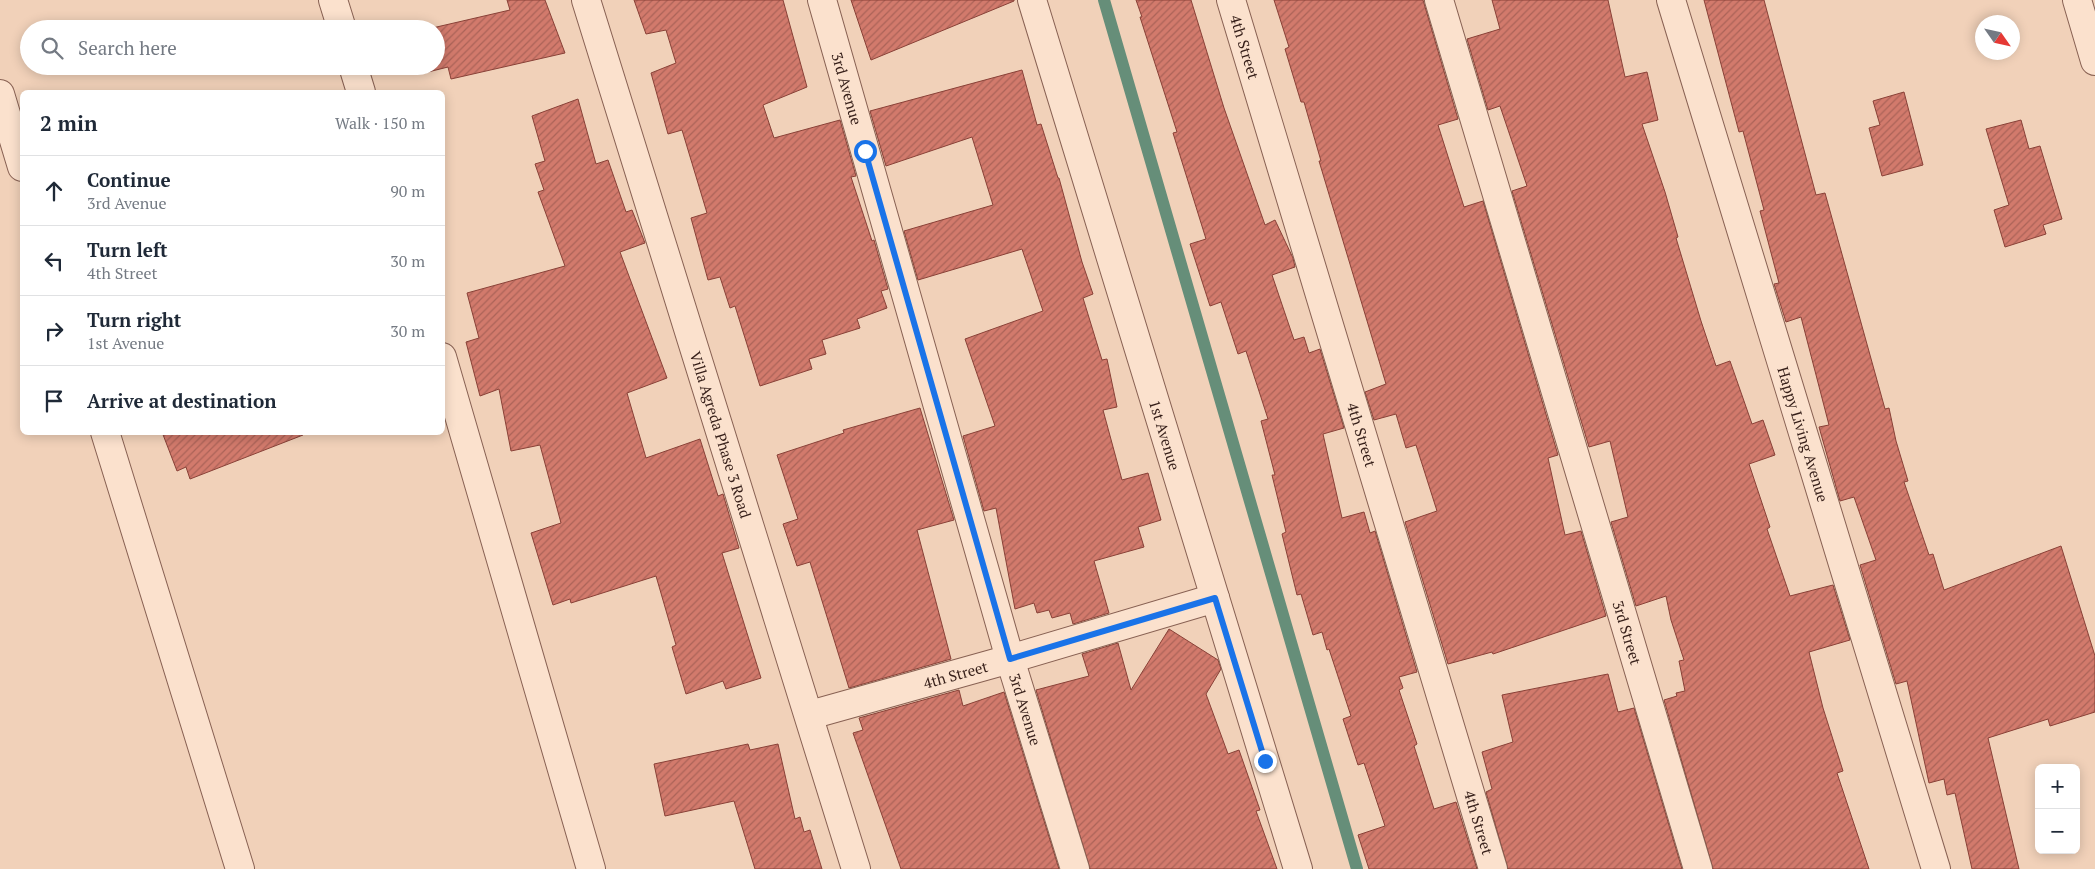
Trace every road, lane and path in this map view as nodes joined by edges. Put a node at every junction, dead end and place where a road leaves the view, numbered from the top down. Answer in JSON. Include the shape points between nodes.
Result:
{"nodes":[{"id":1,"x":333,"y":0,"type":"edge"},
{"id":2,"x":586,"y":0,"type":"edge"},
{"id":3,"x":822,"y":0,"type":"edge"},
{"id":4,"x":1032,"y":0,"type":"edge"},
{"id":5,"x":1231,"y":0,"type":"edge"},
{"id":6,"x":1439,"y":0,"type":"edge"},
{"id":7,"x":1671,"y":0,"type":"edge"},
{"id":8,"x":2076,"y":0,"type":"edge"},
{"id":9,"x":339,"y":20,"type":"edge"},
{"id":10,"x":2095,"y":61,"type":"edge"},
{"id":11,"x":356,"y":75,"type":"edge"},
{"id":12,"x":360,"y":90,"type":"edge"},
{"id":13,"x":0,"y":94,"type":"edge"},
{"id":14,"x":20,"y":160,"type":"edge"},
{"id":15,"x":445,"y":367,"type":"edge"},
{"id":16,"x":106,"y":435,"type":"edge"},
{"id":17,"x":1215,"y":598,"type":"junction"},
{"id":18,"x":1010,"y":659,"type":"junction"},
{"id":19,"x":810,"y":715,"type":"junction"},
{"id":20,"x":240,"y":869,"type":"edge"},
{"id":21,"x":591,"y":869,"type":"edge"},
{"id":22,"x":856,"y":869,"type":"edge"},
{"id":23,"x":1075,"y":869,"type":"edge"},
{"id":24,"x":1298,"y":869,"type":"edge"},
{"id":25,"x":1493,"y":869,"type":"edge"},
{"id":26,"x":1698,"y":869,"type":"edge"},
{"id":27,"x":1936,"y":869,"type":"edge"}],
"edges":[{"from":1,"to":9,"type":"street"},
{"from":2,"to":19,"type":"street","name":"Villa Agreda Phase 3 Road"},
{"from":3,"to":18,"type":"street","name":"3rd Avenue"},
{"from":4,"to":17,"type":"street","name":"1st Avenue"},
{"from":5,"to":25,"type":"street","name":"4th Street"},
{"from":6,"to":26,"type":"street","name":"3rd Street"},
{"from":7,"to":27,"type":"street","name":"Happy Living Avenue"},
{"from":8,"to":10,"type":"street"},
{"from":11,"to":12,"type":"street"},
{"from":13,"to":14,"type":"street"},
{"from":15,"to":21,"type":"street"},
{"from":16,"to":20,"type":"street"},
{"from":17,"to":18,"type":"street","name":"4th Street"},
{"from":17,"to":24,"type":"street","name":"1st Avenue"},
{"from":18,"to":19,"type":"street","name":"4th Street"},
{"from":18,"to":23,"type":"street","name":"3rd Avenue"},
{"from":19,"to":22,"type":"street","name":"Villa Agreda Phase 3 Road"}]}
